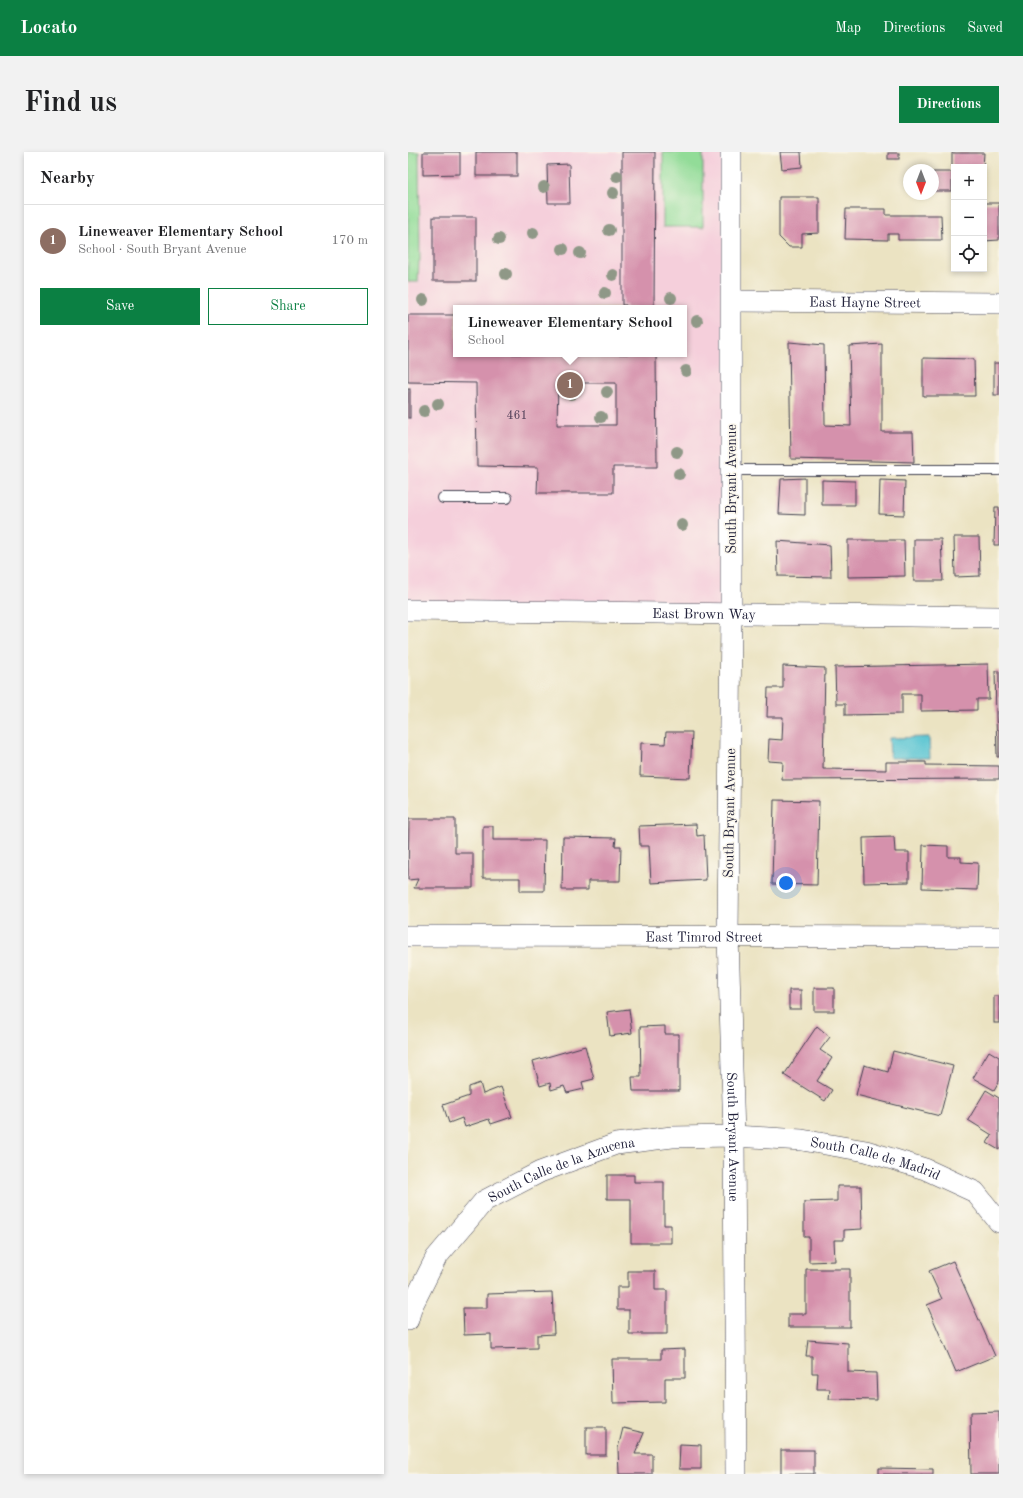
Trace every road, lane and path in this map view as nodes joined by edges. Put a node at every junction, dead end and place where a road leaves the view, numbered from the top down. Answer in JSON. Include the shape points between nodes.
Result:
{"nodes":[{"id":1,"x":731,"y":152,"type":"edge"},
{"id":2,"x":732,"y":301,"type":"junction"},
{"id":3,"x":999,"y":303,"type":"edge"},
{"id":4,"x":731,"y":470,"type":"junction"},
{"id":5,"x":999,"y":470,"type":"edge"},
{"id":6,"x":443,"y":498,"type":"dead end"},
{"id":7,"x":507,"y":498,"type":"dead end"},
{"id":8,"x":408,"y":610,"type":"edge"},
{"id":9,"x":731,"y":613,"type":"junction"},
{"id":10,"x":999,"y":617,"type":"edge"},
{"id":11,"x":408,"y":936,"type":"edge"},
{"id":12,"x":728,"y":936,"type":"junction"},
{"id":13,"x":999,"y":937,"type":"edge"},
{"id":14,"x":734,"y":1136,"type":"junction"},
{"id":15,"x":999,"y":1222,"type":"edge"},
{"id":16,"x":408,"y":1320,"type":"edge"},
{"id":17,"x":736,"y":1474,"type":"edge"}],
"edges":[{"from":1,"to":2,"type":"street","name":"South Bryant Avenue"},
{"from":2,"to":3,"type":"street","name":"East Hayne Street"},
{"from":2,"to":4,"type":"street","name":"South Bryant Avenue"},
{"from":4,"to":5,"type":"lane"},
{"from":4,"to":9,"type":"street","name":"South Bryant Avenue"},
{"from":6,"to":7,"type":"lane"},
{"from":8,"to":9,"type":"street","name":"East Brown Way"},
{"from":9,"to":10,"type":"street","name":"East Brown Way"},
{"from":9,"to":12,"type":"street","name":"South Bryant Avenue"},
{"from":11,"to":12,"type":"street","name":"East Timrod Street"},
{"from":12,"to":13,"type":"street","name":"East Timrod Street"},
{"from":12,"to":14,"type":"street","name":"South Bryant Avenue"},
{"from":14,"to":15,"type":"street","name":"South Calle de Madrid","via":[[802,1140],[866,1150],[925,1169],[975,1192]]},
{"from":14,"to":16,"type":"street","name":"South Calle de la Azucena","via":[[672,1137],[616,1144],[540,1172],[484,1201],[436,1258],[411,1308]]},
{"from":14,"to":17,"type":"street","name":"South Bryant Avenue"}]}
